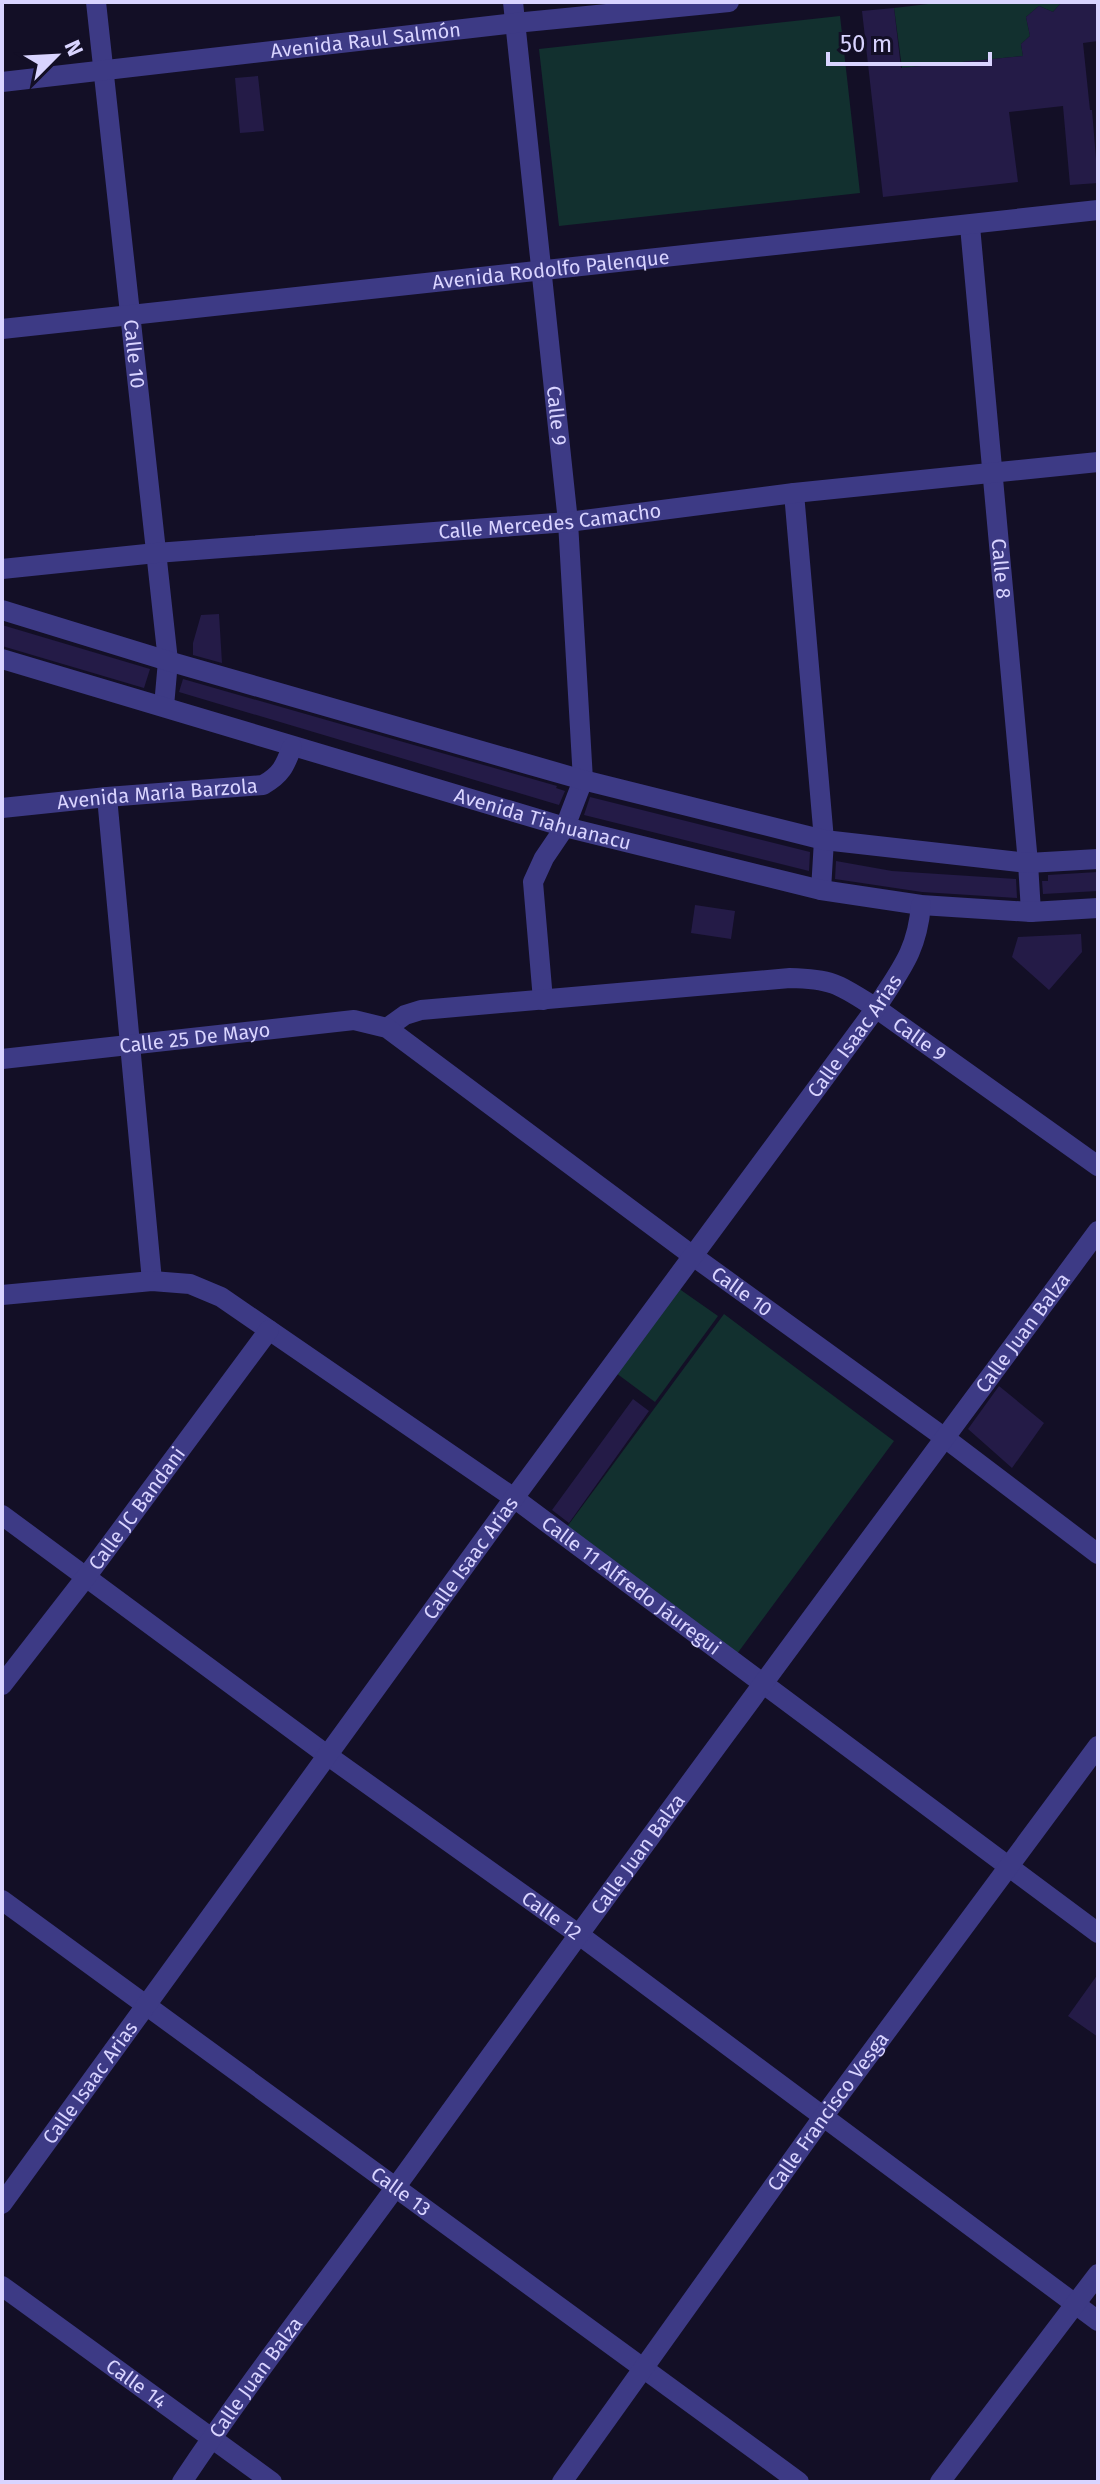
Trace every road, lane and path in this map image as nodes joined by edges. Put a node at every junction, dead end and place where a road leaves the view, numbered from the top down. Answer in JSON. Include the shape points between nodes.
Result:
{"nodes":[{"id":1,"x":96,"y":2,"type":"edge"},
{"id":2,"x":729,"y":2,"type":"edge"},
{"id":3,"x":514,"y":12,"type":"edge"},
{"id":4,"x":104,"y":72,"type":"junction"},
{"id":5,"x":2,"y":82,"type":"edge"},
{"id":6,"x":1098,"y":210,"type":"edge"},
{"id":7,"x":970,"y":226,"type":"junction"},
{"id":8,"x":541,"y":271,"type":"junction"},
{"id":9,"x":130,"y":316,"type":"junction"},
{"id":10,"x":2,"y":329,"type":"edge"},
{"id":11,"x":1098,"y":462,"type":"edge"},
{"id":12,"x":993,"y":472,"type":"junction"},
{"id":13,"x":794,"y":493,"type":"junction"},
{"id":14,"x":568,"y":522,"type":"junction"},
{"id":15,"x":156,"y":553,"type":"junction"},
{"id":16,"x":2,"y":569,"type":"edge"},
{"id":17,"x":2,"y":610,"type":"edge"},
{"id":18,"x":2,"y":659,"type":"edge"},
{"id":19,"x":168,"y":661,"type":"junction"},
{"id":20,"x":164,"y":706,"type":"junction"},
{"id":21,"x":292,"y":747,"type":"junction"},
{"id":22,"x":583,"y":780,"type":"junction"},
{"id":23,"x":107,"y":797,"type":"junction"},
{"id":24,"x":2,"y":808,"type":"edge"},
{"id":25,"x":565,"y":827,"type":"junction"},
{"id":26,"x":824,"y":840,"type":"junction"},
{"id":27,"x":1098,"y":859,"type":"edge"},
{"id":28,"x":1028,"y":863,"type":"junction"},
{"id":29,"x":821,"y":890,"type":"junction"},
{"id":30,"x":921,"y":905,"type":"junction"},
{"id":31,"x":1098,"y":908,"type":"edge"},
{"id":32,"x":1031,"y":912,"type":"junction"},
{"id":33,"x":543,"y":1000,"type":"junction"},
{"id":34,"x":876,"y":1008,"type":"junction"},
{"id":35,"x":387,"y":1028,"type":"junction"},
{"id":36,"x":129,"y":1045,"type":"junction"},
{"id":37,"x":2,"y":1059,"type":"edge"},
{"id":38,"x":1098,"y":1166,"type":"edge"},
{"id":39,"x":1098,"y":1231,"type":"edge"},
{"id":40,"x":693,"y":1256,"type":"junction"},
{"id":41,"x":152,"y":1281,"type":"junction"},
{"id":42,"x":2,"y":1295,"type":"edge"},
{"id":43,"x":269,"y":1330,"type":"junction"},
{"id":44,"x":945,"y":1438,"type":"junction"},
{"id":45,"x":514,"y":1498,"type":"junction"},
{"id":46,"x":2,"y":1515,"type":"edge"},
{"id":47,"x":1098,"y":1554,"type":"edge"},
{"id":48,"x":86,"y":1577,"type":"junction"},
{"id":49,"x":765,"y":1683,"type":"junction"},
{"id":50,"x":2,"y":1685,"type":"edge"},
{"id":51,"x":1098,"y":1746,"type":"edge"},
{"id":52,"x":327,"y":1755,"type":"junction"},
{"id":53,"x":1008,"y":1866,"type":"junction"},
{"id":54,"x":2,"y":1900,"type":"edge"},
{"id":55,"x":1098,"y":1933,"type":"edge"},
{"id":56,"x":578,"y":1934,"type":"junction"},
{"id":57,"x":146,"y":2004,"type":"junction"},
{"id":58,"x":823,"y":2117,"type":"junction"},
{"id":59,"x":396,"y":2188,"type":"junction"},
{"id":60,"x":2,"y":2204,"type":"edge"},
{"id":61,"x":1098,"y":2274,"type":"edge"},
{"id":62,"x":2,"y":2286,"type":"edge"},
{"id":63,"x":1076,"y":2305,"type":"junction"},
{"id":64,"x":1098,"y":2321,"type":"edge"},
{"id":65,"x":643,"y":2367,"type":"junction"},
{"id":66,"x":211,"y":2438,"type":"junction"},
{"id":67,"x":182,"y":2482,"type":"edge"},
{"id":68,"x":272,"y":2482,"type":"edge"},
{"id":69,"x":562,"y":2482,"type":"edge"},
{"id":70,"x":799,"y":2482,"type":"edge"},
{"id":71,"x":940,"y":2482,"type":"edge"}],
"edges":[{"from":1,"to":4,"type":"street","name":"Calle 10"},
{"from":2,"to":3,"type":"street","name":"Avenida Raul Salmón"},
{"from":3,"to":4,"type":"street","name":"Avenida Raul Salmón"},
{"from":3,"to":8,"type":"street","name":"Calle 9"},
{"from":4,"to":5,"type":"street","name":"Avenida Raul Salmón"},
{"from":4,"to":9,"type":"street","name":"Calle 10"},
{"from":6,"to":7,"type":"street","name":"Avenida Rodolfo Palenque"},
{"from":7,"to":8,"type":"street","name":"Avenida Rodolfo Palenque"},
{"from":7,"to":12,"type":"street","name":"Calle 8"},
{"from":8,"to":9,"type":"street","name":"Avenida Rodolfo Palenque"},
{"from":8,"to":14,"type":"street","name":"Calle 9"},
{"from":9,"to":10,"type":"street","name":"Avenida Rodolfo Palenque"},
{"from":9,"to":15,"type":"street","name":"Calle 10"},
{"from":11,"to":12,"type":"street","name":"Calle Mercedes Camacho"},
{"from":12,"to":13,"type":"street","name":"Calle Mercedes Camacho"},
{"from":12,"to":28,"type":"street","name":"Calle 8"},
{"from":13,"to":14,"type":"street","name":"Calle Mercedes Camacho"},
{"from":13,"to":26,"type":"street"},
{"from":14,"to":15,"type":"street","name":"Calle Mercedes Camacho"},
{"from":14,"to":22,"type":"street","name":"Calle 9"},
{"from":15,"to":16,"type":"street","name":"Calle Mercedes Camacho"},
{"from":15,"to":19,"type":"street","name":"Calle 10"},
{"from":17,"to":19,"type":"street"},
{"from":18,"to":20,"type":"street","name":"Avenida Tiahuanacu"},
{"from":19,"to":20,"type":"street","name":"Calle 10"},
{"from":19,"to":22,"type":"street"},
{"from":20,"to":21,"type":"street","name":"Avenida Tiahuanacu"},
{"from":21,"to":23,"type":"street","name":"Avenida Maria Barzola","via":[[283,771],[263,785]]},
{"from":21,"to":25,"type":"street","name":"Avenida Tiahuanacu"},
{"from":22,"to":25,"type":"street","name":"Calle 9"},
{"from":22,"to":26,"type":"street"},
{"from":23,"to":24,"type":"street","name":"Avenida Maria Barzola"},
{"from":23,"to":36,"type":"street"},
{"from":25,"to":29,"type":"street","name":"Avenida Tiahuanacu"},
{"from":25,"to":33,"type":"street","name":"Calle 9","via":[[533,882]]},
{"from":26,"to":28,"type":"street"},
{"from":26,"to":29,"type":"street"},
{"from":27,"to":28,"type":"street"},
{"from":28,"to":32,"type":"street","name":"Calle 8"},
{"from":29,"to":30,"type":"street","name":"Avenida Tiahuanacu"},
{"from":30,"to":32,"type":"street","name":"Avenida Tiahuanacu"},
{"from":30,"to":34,"type":"street","name":"Calle Isaac Arias","via":[[912,952]]},
{"from":31,"to":32,"type":"street","name":"Avenida Tiahuanacu"},
{"from":33,"to":34,"type":"street","name":"Calle 9","via":[[790,978],[838,984]]},
{"from":33,"to":35,"type":"street","name":"Calle 9","via":[[421,1010]]},
{"from":34,"to":38,"type":"street","name":"Calle 9"},
{"from":34,"to":40,"type":"street","name":"Calle Isaac Arias"},
{"from":35,"to":36,"type":"street","name":"Calle 25 De Mayo","via":[[354,1020]]},
{"from":35,"to":40,"type":"street","name":"Calle 10"},
{"from":36,"to":37,"type":"street","name":"Calle 25 De Mayo"},
{"from":36,"to":41,"type":"street"},
{"from":39,"to":44,"type":"street","name":"Calle Juan Balza"},
{"from":40,"to":44,"type":"street","name":"Calle 10"},
{"from":40,"to":45,"type":"street","name":"Calle Isaac Arias"},
{"from":41,"to":42,"type":"street","name":"Calle 11 Alfredo Jáuregui"},
{"from":41,"to":43,"type":"street","name":"Calle 11 Alfredo Jáuregui","via":[[190,1284],[221,1297]]},
{"from":43,"to":45,"type":"street","name":"Calle 11 Alfredo Jáuregui"},
{"from":43,"to":48,"type":"street","name":"Calle JC Bandani"},
{"from":44,"to":47,"type":"street","name":"Calle 10"},
{"from":44,"to":49,"type":"street","name":"Calle Juan Balza"},
{"from":45,"to":49,"type":"street","name":"Calle 11 Alfredo Jáuregui"},
{"from":45,"to":52,"type":"street","name":"Calle Isaac Arias"},
{"from":46,"to":48,"type":"street","name":"Calle 12"},
{"from":48,"to":50,"type":"street","name":"Calle JC Bandani"},
{"from":48,"to":52,"type":"street","name":"Calle 12"},
{"from":49,"to":53,"type":"street","name":"Calle 11 Alfredo Jáuregui"},
{"from":49,"to":56,"type":"street","name":"Calle Juan Balza"},
{"from":51,"to":53,"type":"street","name":"Calle Francisco Vesga"},
{"from":52,"to":56,"type":"street","name":"Calle 12"},
{"from":52,"to":57,"type":"street","name":"Calle Isaac Arias"},
{"from":53,"to":55,"type":"street","name":"Calle 11 Alfredo Jáuregui"},
{"from":53,"to":58,"type":"street","name":"Calle Francisco Vesga"},
{"from":54,"to":57,"type":"street","name":"Calle 13"},
{"from":56,"to":58,"type":"street","name":"Calle 12"},
{"from":56,"to":59,"type":"street","name":"Calle Juan Balza"},
{"from":57,"to":59,"type":"street","name":"Calle 13"},
{"from":57,"to":60,"type":"street","name":"Calle Isaac Arias"},
{"from":58,"to":63,"type":"street","name":"Calle 12"},
{"from":58,"to":65,"type":"street","name":"Calle Francisco Vesga"},
{"from":59,"to":65,"type":"street","name":"Calle 13"},
{"from":59,"to":66,"type":"street","name":"Calle Juan Balza"},
{"from":61,"to":63,"type":"street"},
{"from":62,"to":66,"type":"street","name":"Calle 14"},
{"from":63,"to":64,"type":"street","name":"Calle 12"},
{"from":63,"to":71,"type":"street"},
{"from":65,"to":69,"type":"street","name":"Calle Francisco Vesga"},
{"from":65,"to":70,"type":"street","name":"Calle 13"},
{"from":66,"to":67,"type":"street","name":"Calle Juan Balza"},
{"from":66,"to":68,"type":"street","name":"Calle 14"}]}
